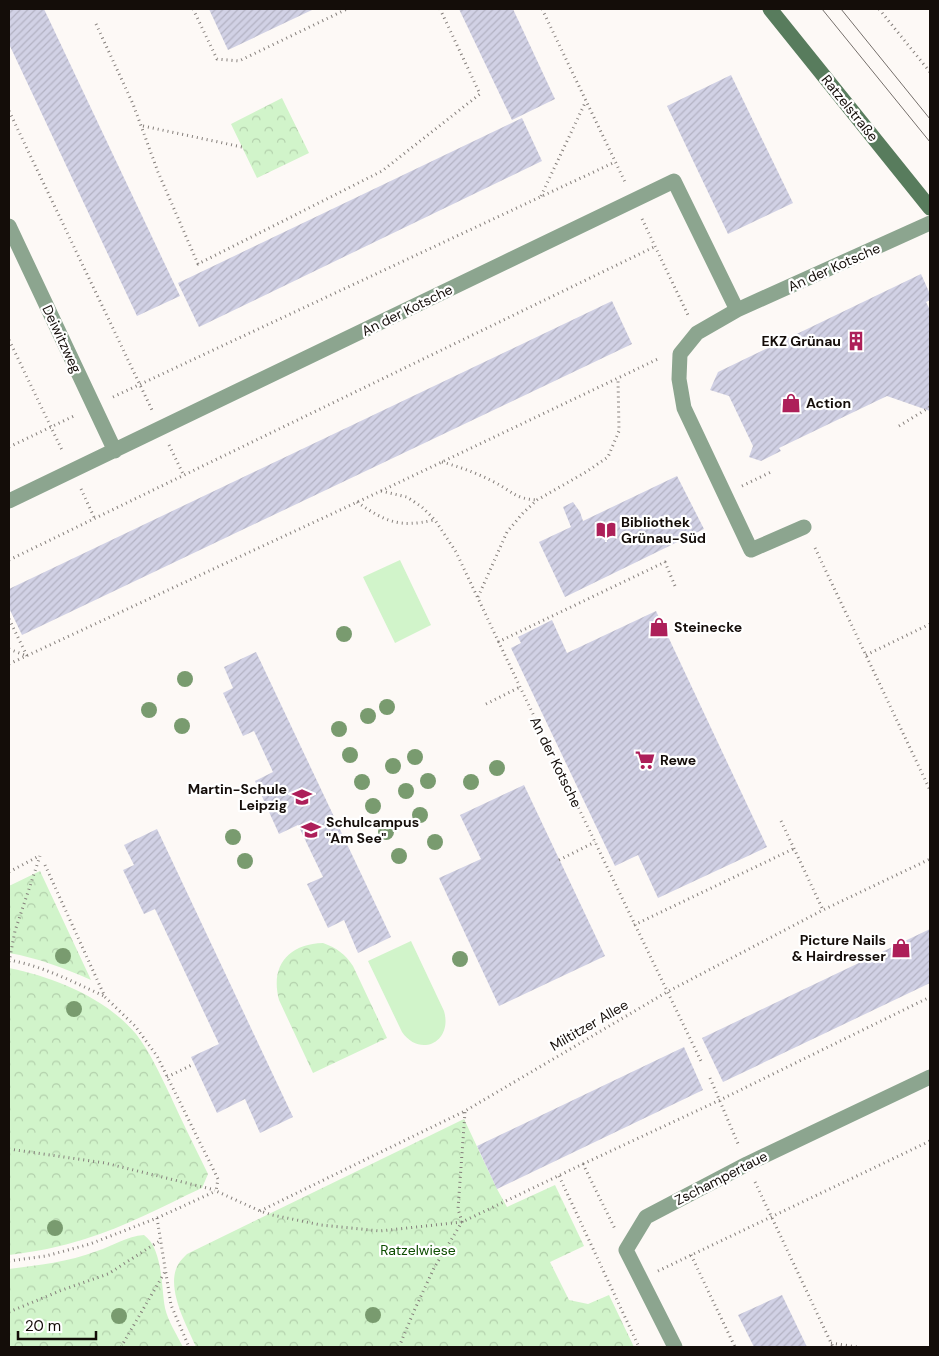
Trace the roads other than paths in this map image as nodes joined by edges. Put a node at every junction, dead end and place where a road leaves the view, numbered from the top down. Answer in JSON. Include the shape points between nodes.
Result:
{"nodes":[{"id":1,"x":770,"y":9,"type":"edge"},
{"id":2,"x":930,"y":208,"type":"edge"},
{"id":3,"x":930,"y":223,"type":"edge"},
{"id":4,"x":9,"y":226,"type":"edge"},
{"id":5,"x":737,"y":310,"type":"junction"},
{"id":6,"x":115,"y":451,"type":"junction"},
{"id":7,"x":9,"y":501,"type":"edge"},
{"id":8,"x":804,"y":527,"type":"dead end"},
{"id":9,"x":930,"y":1077,"type":"edge"},
{"id":10,"x":675,"y":1347,"type":"edge"}],
"edges":[{"from":1,"to":2,"type":"main road","name":"Ratzelstraße"},
{"from":3,"to":5,"type":"street","name":"An der Kotsche"},
{"from":4,"to":6,"type":"street","name":"Deiwitzweg"},
{"from":5,"to":6,"type":"street","name":"An der Kotsche","via":[[674,181]]},
{"from":5,"to":8,"type":"street","name":"An der Kotsche","via":[[697,333],[680,354],[678,379],[684,408],[751,550]]},
{"from":6,"to":7,"type":"street","name":"An der Kotsche"},
{"from":9,"to":10,"type":"street","name":"Zschampertaue","via":[[746,1164],[646,1217],[626,1250]]}]}
